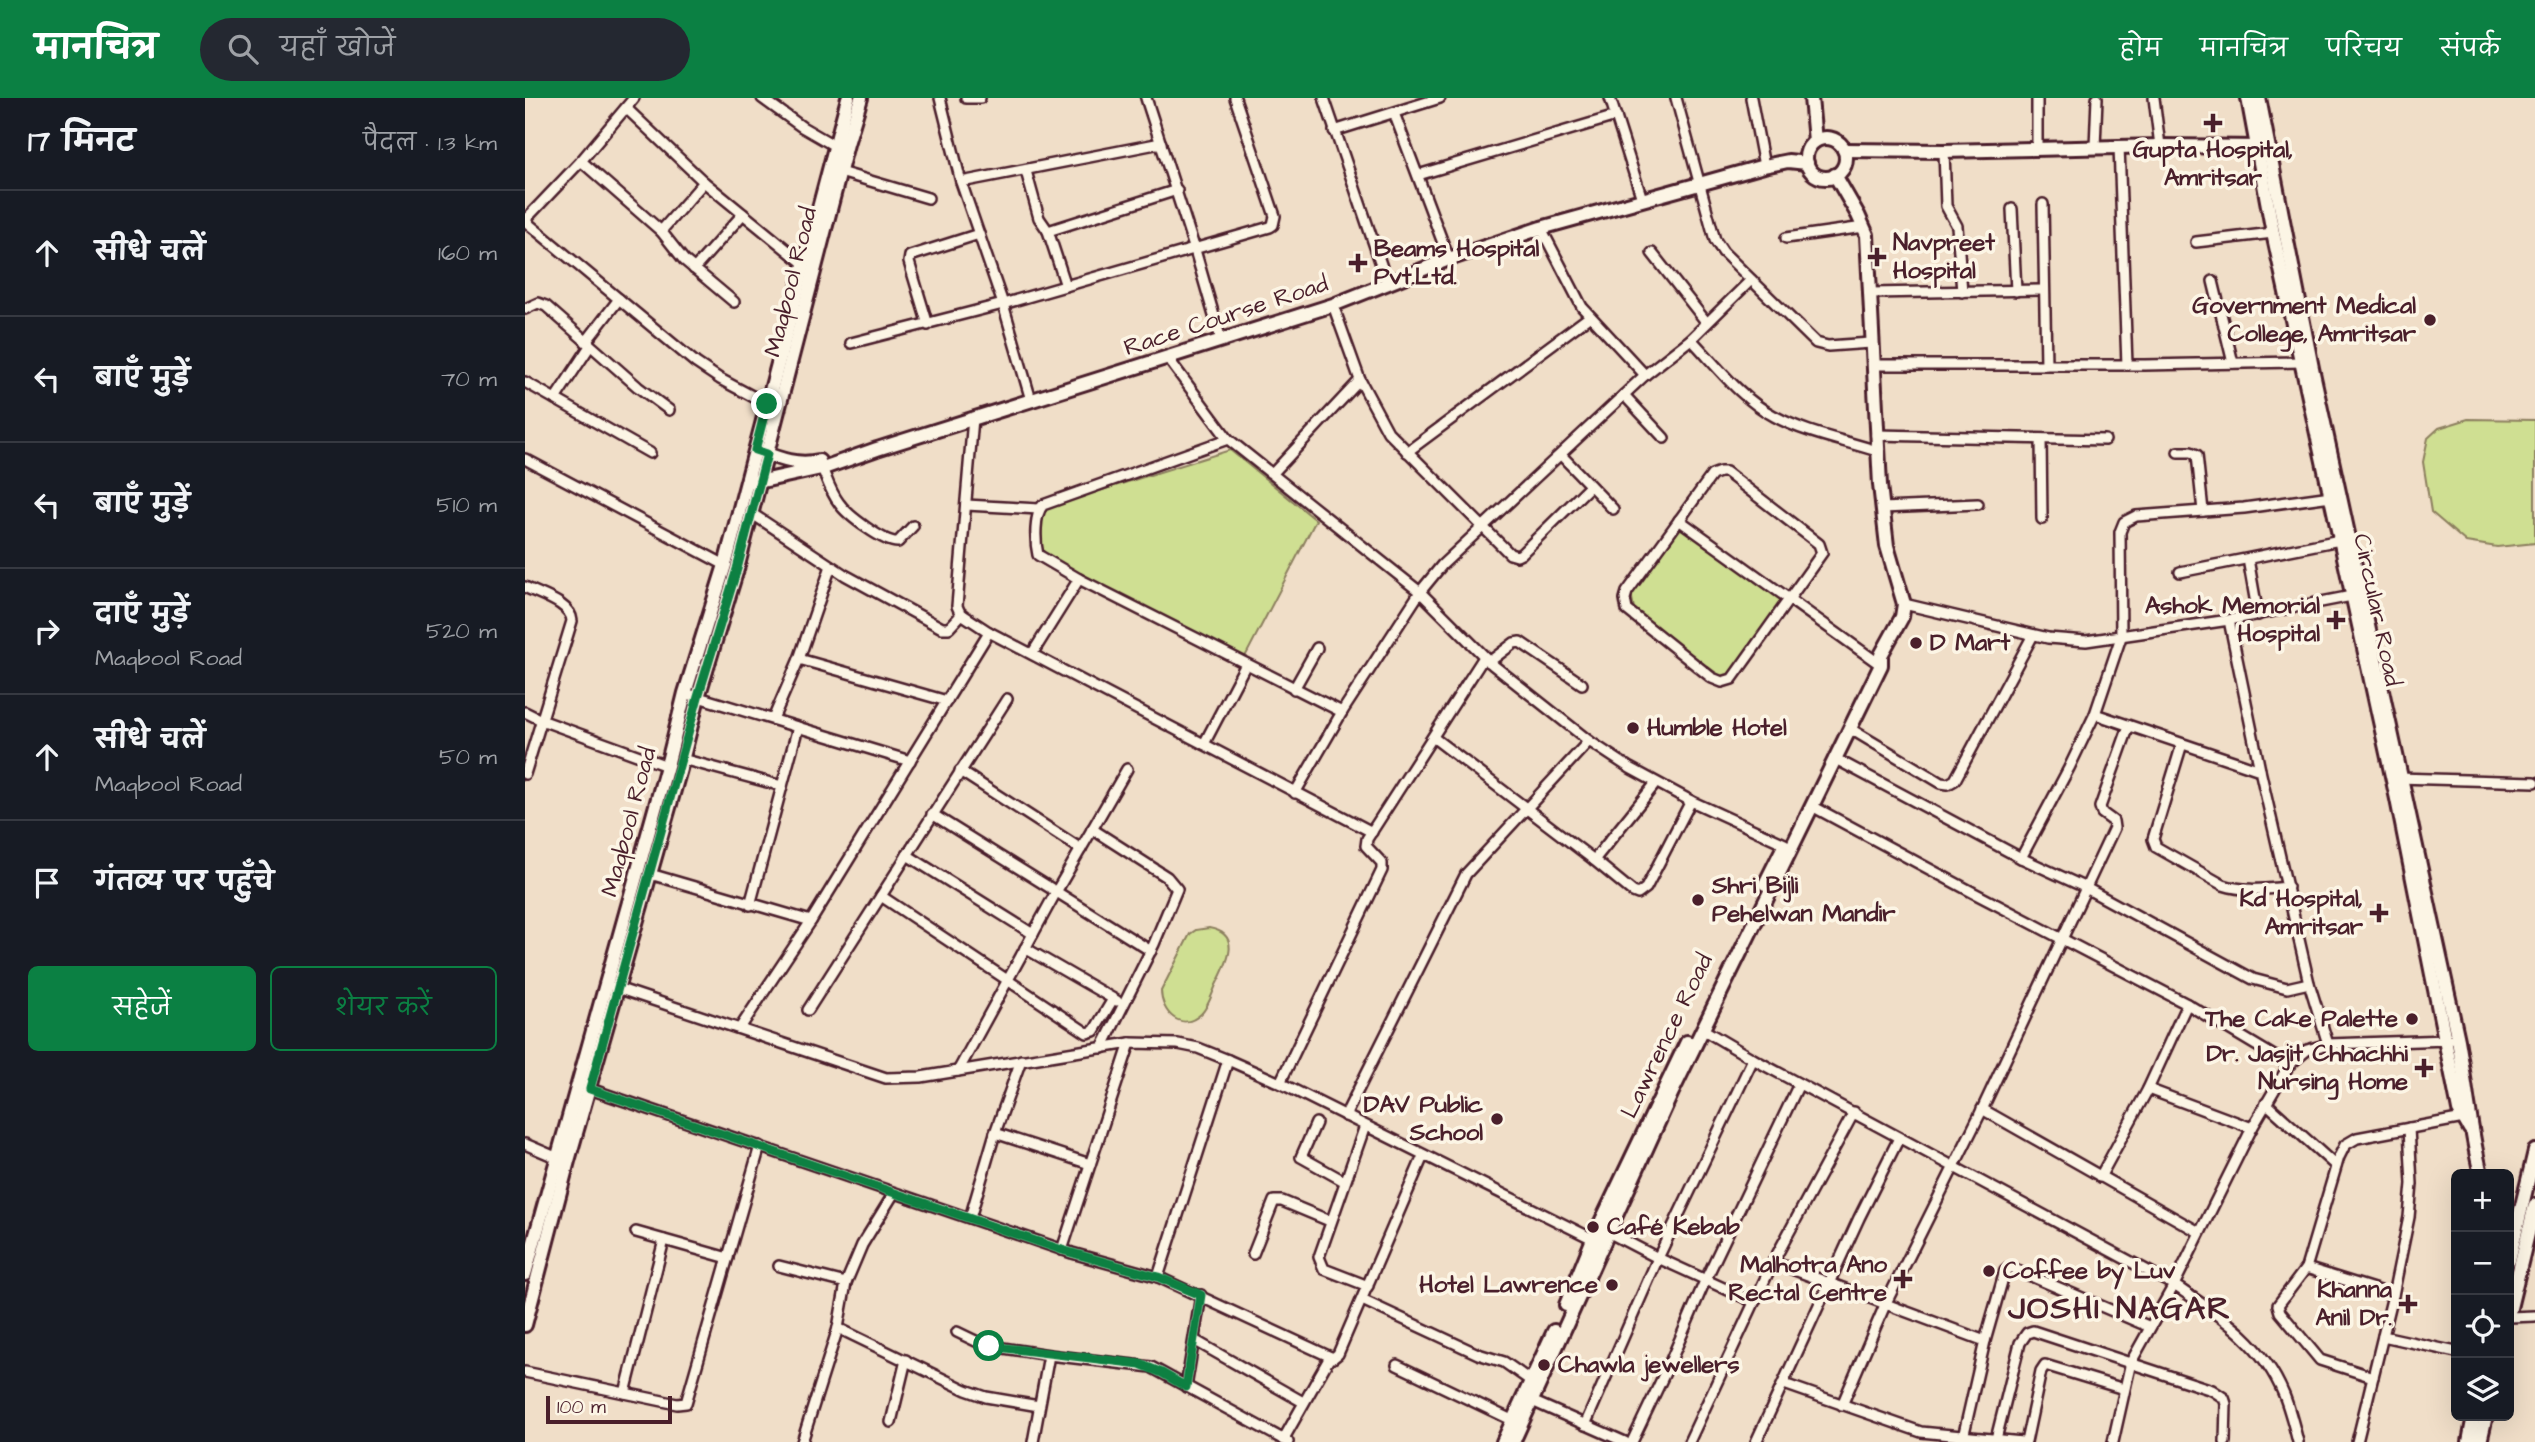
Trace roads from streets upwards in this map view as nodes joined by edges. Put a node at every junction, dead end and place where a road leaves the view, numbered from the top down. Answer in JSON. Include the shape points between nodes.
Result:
{"nodes":[{"id":1,"x":634,"y":98,"type":"edge"},
{"id":2,"x":762,"y":98,"type":"edge"},
{"id":3,"x":848,"y":98,"type":"edge"},
{"id":4,"x":861,"y":98,"type":"edge"},
{"id":5,"x":940,"y":98,"type":"edge"},
{"id":6,"x":965,"y":98,"type":"edge"},
{"id":7,"x":980,"y":98,"type":"edge"},
{"id":8,"x":1146,"y":98,"type":"edge"},
{"id":9,"x":1235,"y":98,"type":"edge"},
{"id":10,"x":1324,"y":98,"type":"edge"},
{"id":11,"x":1440,"y":98,"type":"edge"},
{"id":12,"x":1610,"y":98,"type":"edge"},
{"id":13,"x":1676,"y":98,"type":"edge"},
{"id":14,"x":1751,"y":98,"type":"edge"},
{"id":15,"x":1811,"y":98,"type":"edge"},
{"id":16,"x":2037,"y":98,"type":"edge"},
{"id":17,"x":2097,"y":98,"type":"edge"},
{"id":18,"x":2154,"y":98,"type":"edge"},
{"id":19,"x":2248,"y":98,"type":"edge"},
{"id":20,"x":2259,"y":98,"type":"edge"},
{"id":21,"x":627,"y":108,"type":"junction"},
{"id":22,"x":1394,"y":113,"type":"junction"},
{"id":23,"x":1616,"y":117,"type":"junction"},
{"id":24,"x":1334,"y":131,"type":"junction"},
{"id":25,"x":1161,"y":143,"type":"junction"},
{"id":26,"x":1812,"y":144,"type":"junction"},
{"id":27,"x":835,"y":146,"type":"junction"},
{"id":28,"x":2119,"y":146,"type":"junction"},
{"id":29,"x":2160,"y":146,"type":"junction"},
{"id":30,"x":2095,"y":147,"type":"junction"},
{"id":31,"x":2037,"y":148,"type":"junction"},
{"id":32,"x":2262,"y":148,"type":"junction"},
{"id":33,"x":1844,"y":150,"type":"junction"},
{"id":34,"x":1944,"y":151,"type":"junction"},
{"id":35,"x":581,"y":160,"type":"junction"},
{"id":36,"x":1788,"y":161,"type":"junction"},
{"id":37,"x":1807,"y":163,"type":"junction"},
{"id":38,"x":1763,"y":166,"type":"junction"},
{"id":39,"x":1026,"y":171,"type":"junction"},
{"id":40,"x":840,"y":172,"type":"junction"},
{"id":41,"x":1418,"y":175,"type":"junction"},
{"id":42,"x":1835,"y":175,"type":"junction"},
{"id":43,"x":704,"y":182,"type":"junction"},
{"id":44,"x":961,"y":182,"type":"junction"},
{"id":45,"x":1699,"y":183,"type":"junction"},
{"id":46,"x":1177,"y":190,"type":"junction"},
{"id":47,"x":928,"y":198,"type":"dead end"},
{"id":48,"x":1641,"y":199,"type":"junction"},
{"id":49,"x":2043,"y":204,"type":"dead end"},
{"id":50,"x":2011,"y":209,"type":"dead end"},
{"id":51,"x":743,"y":214,"type":"junction"},
{"id":52,"x":526,"y":225,"type":"edge"},
{"id":53,"x":1864,"y":227,"type":"junction"},
{"id":54,"x":1541,"y":228,"type":"junction"},
{"id":55,"x":661,"y":231,"type":"junction"},
{"id":56,"x":1048,"y":231,"type":"junction"},
{"id":57,"x":2273,"y":233,"type":"junction"},
{"id":58,"x":979,"y":234,"type":"junction"},
{"id":59,"x":1786,"y":238,"type":"dead end"},
{"id":60,"x":2196,"y":242,"type":"dead end"},
{"id":61,"x":1195,"y":250,"type":"junction"},
{"id":62,"x":1652,"y":253,"type":"dead end"},
{"id":63,"x":1449,"y":259,"type":"junction"},
{"id":64,"x":803,"y":263,"type":"junction"},
{"id":65,"x":694,"y":269,"type":"junction"},
{"id":66,"x":1751,"y":281,"type":"junction"},
{"id":67,"x":2213,"y":281,"type":"dead end"},
{"id":68,"x":1387,"y":282,"type":"junction"},
{"id":69,"x":1066,"y":286,"type":"junction"},
{"id":70,"x":2043,"y":290,"type":"junction"},
{"id":71,"x":2016,"y":291,"type":"junction"},
{"id":72,"x":1962,"y":292,"type":"junction"},
{"id":73,"x":1870,"y":293,"type":"junction"},
{"id":74,"x":619,"y":299,"type":"junction"},
{"id":75,"x":734,"y":302,"type":"dead end"},
{"id":76,"x":1003,"y":304,"type":"junction"},
{"id":77,"x":1333,"y":305,"type":"junction"},
{"id":78,"x":525,"y":309,"type":"edge"},
{"id":79,"x":1589,"y":317,"type":"junction"},
{"id":80,"x":1707,"y":323,"type":"junction"},
{"id":81,"x":928,"y":325,"type":"junction"},
{"id":82,"x":1691,"y":339,"type":"junction"},
{"id":83,"x":1221,"y":340,"type":"junction"},
{"id":84,"x":851,"y":343,"type":"dead end"},
{"id":85,"x":1871,"y":343,"type":"junction"},
{"id":86,"x":588,"y":344,"type":"junction"},
{"id":87,"x":1167,"y":357,"type":"junction"},
{"id":88,"x":2301,"y":362,"type":"junction"},
{"id":89,"x":2233,"y":363,"type":"junction"},
{"id":90,"x":1873,"y":365,"type":"junction"},
{"id":91,"x":2046,"y":365,"type":"junction"},
{"id":92,"x":2127,"y":365,"type":"junction"},
{"id":93,"x":1645,"y":375,"type":"junction"},
{"id":94,"x":1360,"y":380,"type":"junction"},
{"id":95,"x":525,"y":382,"type":"edge"},
{"id":96,"x":1624,"y":395,"type":"junction"},
{"id":97,"x":555,"y":400,"type":"junction"},
{"id":98,"x":1031,"y":400,"type":"junction"},
{"id":99,"x":767,"y":404,"type":"junction"},
{"id":100,"x":669,"y":410,"type":"dead end"},
{"id":101,"x":973,"y":418,"type":"junction"},
{"id":102,"x":1876,"y":435,"type":"junction"},
{"id":103,"x":1664,"y":438,"type":"dead end"},
{"id":104,"x":1228,"y":439,"type":"junction"},
{"id":105,"x":2041,"y":439,"type":"junction"},
{"id":106,"x":2105,"y":440,"type":"dead end"},
{"id":107,"x":877,"y":449,"type":"junction"},
{"id":108,"x":1877,"y":451,"type":"junction"},
{"id":109,"x":761,"y":452,"type":"junction"},
{"id":110,"x":1407,"y":452,"type":"junction"},
{"id":111,"x":2178,"y":452,"type":"dead end"},
{"id":112,"x":650,"y":453,"type":"dead end"},
{"id":113,"x":1561,"y":455,"type":"junction"},
{"id":114,"x":525,"y":459,"type":"edge"},
{"id":115,"x":822,"y":468,"type":"junction"},
{"id":116,"x":1273,"y":473,"type":"junction"},
{"id":117,"x":753,"y":481,"type":"junction"},
{"id":118,"x":1590,"y":486,"type":"junction"},
{"id":119,"x":2331,"y":496,"type":"junction"},
{"id":120,"x":1978,"y":504,"type":"dead end"},
{"id":121,"x":966,"y":505,"type":"junction"},
{"id":122,"x":1882,"y":508,"type":"junction"},
{"id":123,"x":1039,"y":509,"type":"junction"},
{"id":124,"x":1613,"y":509,"type":"dead end"},
{"id":125,"x":2203,"y":511,"type":"junction"},
{"id":126,"x":751,"y":513,"type":"junction"},
{"id":127,"x":2042,"y":519,"type":"dead end"},
{"id":128,"x":1679,"y":520,"type":"junction"},
{"id":129,"x":913,"y":527,"type":"dead end"},
{"id":130,"x":1483,"y":527,"type":"junction"},
{"id":131,"x":2340,"y":540,"type":"junction"},
{"id":132,"x":2248,"y":559,"type":"junction"},
{"id":133,"x":725,"y":565,"type":"junction"},
{"id":134,"x":831,"y":566,"type":"junction"},
{"id":135,"x":2180,"y":572,"type":"dead end"},
{"id":136,"x":1079,"y":579,"type":"junction"},
{"id":137,"x":525,"y":587,"type":"edge"},
{"id":138,"x":1420,"y":592,"type":"junction"},
{"id":139,"x":2357,"y":595,"type":"junction"},
{"id":140,"x":1789,"y":599,"type":"junction"},
{"id":141,"x":1904,"y":604,"type":"junction"},
{"id":142,"x":962,"y":614,"type":"junction"},
{"id":143,"x":2258,"y":615,"type":"junction"},
{"id":144,"x":2229,"y":620,"type":"junction"},
{"id":145,"x":989,"y":632,"type":"junction"},
{"id":146,"x":2033,"y":635,"type":"junction"},
{"id":147,"x":2121,"y":636,"type":"junction"},
{"id":148,"x":1317,"y":648,"type":"dead end"},
{"id":149,"x":1032,"y":654,"type":"junction"},
{"id":150,"x":799,"y":659,"type":"junction"},
{"id":151,"x":1487,"y":660,"type":"junction"},
{"id":152,"x":1878,"y":660,"type":"junction"},
{"id":153,"x":1246,"y":664,"type":"junction"},
{"id":154,"x":1582,"y":684,"type":"dead end"},
{"id":155,"x":1294,"y":689,"type":"junction"},
{"id":156,"x":691,"y":695,"type":"junction"},
{"id":157,"x":1007,"y":699,"type":"dead end"},
{"id":158,"x":947,"y":701,"type":"junction"},
{"id":159,"x":525,"y":712,"type":"edge"},
{"id":160,"x":1342,"y":712,"type":"junction"},
{"id":161,"x":2095,"y":714,"type":"junction"},
{"id":162,"x":773,"y":719,"type":"junction"},
{"id":163,"x":541,"y":720,"type":"junction"},
{"id":164,"x":2129,"y":726,"type":"junction"},
{"id":165,"x":798,"y":727,"type":"junction"},
{"id":166,"x":1849,"y":728,"type":"junction"},
{"id":167,"x":1434,"y":738,"type":"junction"},
{"id":168,"x":1589,"y":741,"type":"junction"},
{"id":169,"x":1204,"y":744,"type":"junction"},
{"id":170,"x":2182,"y":744,"type":"junction"},
{"id":171,"x":1834,"y":758,"type":"junction"},
{"id":172,"x":682,"y":759,"type":"junction"},
{"id":173,"x":910,"y":761,"type":"junction"},
{"id":174,"x":667,"y":766,"type":"junction"},
{"id":175,"x":1127,"y":769,"type":"dead end"},
{"id":176,"x":2260,"y":770,"type":"junction"},
{"id":177,"x":960,"y":771,"type":"junction"},
{"id":178,"x":525,"y":774,"type":"edge"},
{"id":179,"x":2397,"y":778,"type":"junction"},
{"id":180,"x":2535,"y":782,"type":"edge"},
{"id":181,"x":1656,"y":783,"type":"junction"},
{"id":182,"x":782,"y":786,"type":"junction"},
{"id":183,"x":1294,"y":793,"type":"junction"},
{"id":184,"x":1691,"y":801,"type":"junction"},
{"id":185,"x":1812,"y":806,"type":"junction"},
{"id":186,"x":1525,"y":808,"type":"junction"},
{"id":187,"x":932,"y":814,"type":"junction"},
{"id":188,"x":1092,"y":829,"type":"junction"},
{"id":189,"x":1372,"y":832,"type":"junction"},
{"id":190,"x":1785,"y":844,"type":"junction"},
{"id":191,"x":1081,"y":849,"type":"junction"},
{"id":192,"x":907,"y":855,"type":"junction"},
{"id":193,"x":2021,"y":858,"type":"junction"},
{"id":194,"x":1594,"y":860,"type":"junction"},
{"id":195,"x":650,"y":874,"type":"junction"},
{"id":196,"x":2084,"y":887,"type":"junction"},
{"id":197,"x":2288,"y":887,"type":"junction"},
{"id":198,"x":1056,"y":892,"type":"junction"},
{"id":199,"x":881,"y":896,"type":"junction"},
{"id":200,"x":750,"y":905,"type":"junction"},
{"id":201,"x":811,"y":921,"type":"junction"},
{"id":202,"x":1033,"y":934,"type":"junction"},
{"id":203,"x":2061,"y":938,"type":"junction"},
{"id":204,"x":1025,"y":948,"type":"junction"},
{"id":205,"x":1151,"y":951,"type":"junction"},
{"id":206,"x":1009,"y":979,"type":"junction"},
{"id":207,"x":2309,"y":983,"type":"junction"},
{"id":208,"x":612,"y":986,"type":"junction"},
{"id":209,"x":1113,"y":999,"type":"junction"},
{"id":210,"x":2187,"y":1004,"type":"junction"},
{"id":211,"x":1123,"y":1005,"type":"junction"},
{"id":212,"x":808,"y":1010,"type":"dead end"},
{"id":213,"x":740,"y":1028,"type":"junction"},
{"id":214,"x":1702,"y":1029,"type":"junction"},
{"id":215,"x":2452,"y":1040,"type":"junction"},
{"id":216,"x":1130,"y":1043,"type":"junction"},
{"id":217,"x":2328,"y":1044,"type":"junction"},
{"id":218,"x":1102,"y":1048,"type":"junction"},
{"id":219,"x":1753,"y":1059,"type":"junction"},
{"id":220,"x":1021,"y":1060,"type":"junction"},
{"id":221,"x":1228,"y":1060,"type":"junction"},
{"id":222,"x":2289,"y":1065,"type":"junction"},
{"id":223,"x":958,"y":1071,"type":"junction"},
{"id":224,"x":1280,"y":1083,"type":"junction"},
{"id":225,"x":1799,"y":1084,"type":"junction"},
{"id":226,"x":2148,"y":1088,"type":"junction"},
{"id":227,"x":590,"y":1089,"type":"junction"},
{"id":228,"x":2266,"y":1103,"type":"junction"},
{"id":229,"x":1982,"y":1109,"type":"junction"},
{"id":230,"x":1854,"y":1112,"type":"junction"},
{"id":231,"x":1345,"y":1116,"type":"junction"},
{"id":232,"x":2467,"y":1121,"type":"junction"},
{"id":233,"x":1317,"y":1123,"type":"dead end"},
{"id":234,"x":1365,"y":1126,"type":"junction"},
{"id":235,"x":2252,"y":1128,"type":"junction"},
{"id":236,"x":2409,"y":1128,"type":"junction"},
{"id":237,"x":995,"y":1133,"type":"junction"},
{"id":238,"x":1899,"y":1138,"type":"junction"},
{"id":239,"x":525,"y":1144,"type":"edge"},
{"id":240,"x":1642,"y":1145,"type":"junction"},
{"id":241,"x":760,"y":1146,"type":"junction"},
{"id":242,"x":2535,"y":1151,"type":"edge"},
{"id":243,"x":1423,"y":1156,"type":"junction"},
{"id":244,"x":562,"y":1159,"type":"junction"},
{"id":245,"x":1090,"y":1164,"type":"junction"},
{"id":246,"x":2336,"y":1166,"type":"junction"},
{"id":247,"x":1953,"y":1167,"type":"junction"},
{"id":248,"x":2480,"y":1169,"type":"edge"},
{"id":249,"x":2100,"y":1177,"type":"junction"},
{"id":250,"x":1344,"y":1181,"type":"junction"},
{"id":251,"x":894,"y":1193,"type":"junction"},
{"id":252,"x":2535,"y":1205,"type":"edge"},
{"id":253,"x":970,"y":1218,"type":"junction"},
{"id":254,"x":1330,"y":1221,"type":"junction"},
{"id":255,"x":636,"y":1232,"type":"dead end"},
{"id":256,"x":1608,"y":1232,"type":"junction"},
{"id":257,"x":2199,"y":1233,"type":"junction"},
{"id":258,"x":1593,"y":1239,"type":"junction"},
{"id":259,"x":2514,"y":1239,"type":"edge"},
{"id":260,"x":664,"y":1240,"type":"junction"},
{"id":261,"x":1062,"y":1250,"type":"junction"},
{"id":262,"x":1253,"y":1254,"type":"dead end"},
{"id":263,"x":728,"y":1258,"type":"junction"},
{"id":264,"x":1658,"y":1258,"type":"junction"},
{"id":265,"x":1773,"y":1262,"type":"junction"},
{"id":266,"x":779,"y":1266,"type":"dead end"},
{"id":267,"x":2306,"y":1268,"type":"junction"},
{"id":268,"x":525,"y":1274,"type":"edge"},
{"id":269,"x":2514,"y":1276,"type":"edge"},
{"id":270,"x":1158,"y":1277,"type":"junction"},
{"id":271,"x":1705,"y":1280,"type":"junction"},
{"id":272,"x":846,"y":1283,"type":"junction"},
{"id":273,"x":1829,"y":1284,"type":"junction"},
{"id":274,"x":2174,"y":1285,"type":"junction"},
{"id":275,"x":1368,"y":1286,"type":"junction"},
{"id":276,"x":1201,"y":1295,"type":"junction"},
{"id":277,"x":2393,"y":1296,"type":"junction"},
{"id":278,"x":1362,"y":1300,"type":"junction"},
{"id":279,"x":1754,"y":1302,"type":"junction"},
{"id":280,"x":1885,"y":1305,"type":"junction"},
{"id":281,"x":2535,"y":1315,"type":"edge"},
{"id":282,"x":2514,"y":1317,"type":"edge"},
{"id":283,"x":525,"y":1325,"type":"edge"},
{"id":284,"x":2150,"y":1327,"type":"junction"},
{"id":285,"x":838,"y":1328,"type":"junction"},
{"id":286,"x":957,"y":1332,"type":"dead end"},
{"id":287,"x":2383,"y":1336,"type":"junction"},
{"id":288,"x":1194,"y":1340,"type":"junction"},
{"id":289,"x":1985,"y":1341,"type":"junction"},
{"id":290,"x":2451,"y":1351,"type":"edge"},
{"id":291,"x":1049,"y":1355,"type":"junction"},
{"id":292,"x":1331,"y":1357,"type":"junction"},
{"id":293,"x":906,"y":1360,"type":"junction"},
{"id":294,"x":2131,"y":1362,"type":"junction"},
{"id":295,"x":1397,"y":1365,"type":"dead end"},
{"id":296,"x":525,"y":1372,"type":"edge"},
{"id":297,"x":2374,"y":1377,"type":"junction"},
{"id":298,"x":1531,"y":1381,"type":"junction"},
{"id":299,"x":1784,"y":1384,"type":"junction"},
{"id":300,"x":1186,"y":1387,"type":"junction"},
{"id":301,"x":2124,"y":1389,"type":"junction"},
{"id":302,"x":625,"y":1393,"type":"junction"},
{"id":303,"x":1532,"y":1401,"type":"junction"},
{"id":304,"x":1303,"y":1402,"type":"junction"},
{"id":305,"x":1842,"y":1405,"type":"junction"},
{"id":306,"x":1039,"y":1406,"type":"junction"},
{"id":307,"x":2474,"y":1421,"type":"edge"},
{"id":308,"x":2485,"y":1421,"type":"edge"},
{"id":309,"x":891,"y":1422,"type":"dead end"},
{"id":310,"x":1517,"y":1422,"type":"junction"},
{"id":311,"x":1585,"y":1425,"type":"junction"},
{"id":312,"x":1997,"y":1439,"type":"junction"},
{"id":313,"x":1962,"y":1440,"type":"edge"},
{"id":314,"x":1285,"y":1441,"type":"edge"},
{"id":315,"x":802,"y":1442,"type":"edge"},
{"id":316,"x":1033,"y":1442,"type":"edge"},
{"id":317,"x":1503,"y":1442,"type":"edge"},
{"id":318,"x":1513,"y":1442,"type":"edge"},
{"id":319,"x":1626,"y":1442,"type":"edge"},
{"id":320,"x":1632,"y":1442,"type":"edge"},
{"id":321,"x":1689,"y":1442,"type":"edge"},
{"id":322,"x":1756,"y":1442,"type":"edge"},
{"id":323,"x":2024,"y":1442,"type":"edge"},
{"id":324,"x":2113,"y":1442,"type":"edge"},
{"id":325,"x":2225,"y":1442,"type":"edge"},
{"id":326,"x":2298,"y":1442,"type":"edge"},
{"id":327,"x":2357,"y":1442,"type":"edge"},
{"id":328,"x":2469,"y":1442,"type":"edge"},
{"id":329,"x":2480,"y":1442,"type":"edge"}],
"edges":[{"from":1,"to":21,"type":"street"},
{"from":2,"to":27,"type":"street"},
{"from":3,"to":27,"type":"street","name":"Maqbool Road"},
{"from":4,"to":40,"type":"street","name":"Maqbool Road"},
{"from":5,"to":44,"type":"street"},
{"from":6,"to":7,"type":"street"},
{"from":8,"to":25,"type":"street"},
{"from":9,"to":61,"type":"street","via":[[1275,220],[1270,228]]},
{"from":10,"to":24,"type":"street"},
{"from":11,"to":22,"type":"street"},
{"from":12,"to":23,"type":"street"},
{"from":13,"to":45,"type":"street"},
{"from":14,"to":38,"type":"street"},
{"from":15,"to":26,"type":"street"},
{"from":16,"to":31,"type":"street"},
{"from":17,"to":30,"type":"street"},
{"from":18,"to":29,"type":"street"},
{"from":19,"to":32,"type":"street","name":"Circular Road"},
{"from":20,"to":32,"type":"street","name":"Circular Road"},
{"from":21,"to":35,"type":"street"},
{"from":21,"to":43,"type":"street"},
{"from":22,"to":24,"type":"street"},
{"from":22,"to":41,"type":"street"},
{"from":23,"to":41,"type":"street"},
{"from":23,"to":48,"type":"street"},
{"from":24,"to":68,"type":"street"},
{"from":25,"to":39,"type":"street"},
{"from":25,"to":46,"type":"street"},
{"from":26,"to":33,"type":"street","via":[[1824,138]]},
{"from":26,"to":36,"type":"street"},
{"from":26,"to":37,"type":"street"},
{"from":27,"to":64,"type":"street","name":"Maqbool Road"},
{"from":28,"to":29,"type":"street"},
{"from":28,"to":30,"type":"street"},
{"from":28,"to":92,"type":"street"},
{"from":29,"to":32,"type":"street"},
{"from":30,"to":31,"type":"street"},
{"from":31,"to":34,"type":"street"},
{"from":32,"to":57,"type":"street","name":"Circular Road"},
{"from":32,"to":139,"type":"street","name":"Circular Road"},
{"from":33,"to":34,"type":"street"},
{"from":33,"to":42,"type":"street","via":[[1844,164]]},
{"from":34,"to":72,"type":"street","via":[[1946,206],[1957,226]]},
{"from":35,"to":52,"type":"street"},
{"from":35,"to":55,"type":"street"},
{"from":36,"to":37,"type":"street"},
{"from":36,"to":38,"type":"street","name":"Race Course Road"},
{"from":37,"to":42,"type":"street","via":[[1818,176]]},
{"from":38,"to":45,"type":"street","name":"Race Course Road"},
{"from":39,"to":44,"type":"street"},
{"from":39,"to":56,"type":"street","via":[[1039,218]]},
{"from":40,"to":47,"type":"street"},
{"from":40,"to":109,"type":"street","name":"Maqbool Road"},
{"from":41,"to":63,"type":"street"},
{"from":42,"to":53,"type":"street"},
{"from":43,"to":51,"type":"street"},
{"from":43,"to":55,"type":"street"},
{"from":44,"to":58,"type":"street"},
{"from":45,"to":48,"type":"street","name":"Race Course Road"},
{"from":45,"to":66,"type":"street","via":[[1715,240]]},
{"from":46,"to":56,"type":"street"},
{"from":46,"to":61,"type":"street"},
{"from":48,"to":54,"type":"street","name":"Race Course Road"},
{"from":49,"to":70,"type":"street"},
{"from":50,"to":71,"type":"street"},
{"from":51,"to":64,"type":"street"},
{"from":51,"to":65,"type":"street"},
{"from":52,"to":74,"type":"street"},
{"from":53,"to":59,"type":"street"},
{"from":53,"to":73,"type":"street"},
{"from":54,"to":63,"type":"street","name":"Race Course Road"},
{"from":54,"to":79,"type":"street"},
{"from":55,"to":65,"type":"street"},
{"from":56,"to":69,"type":"street"},
{"from":57,"to":60,"type":"street"},
{"from":57,"to":88,"type":"street","name":"Circular Road"},
{"from":58,"to":76,"type":"street"},
{"from":58,"to":81,"type":"street","via":[[910,256]]},
{"from":61,"to":69,"type":"street"},
{"from":61,"to":83,"type":"street"},
{"from":62,"to":80,"type":"street"},
{"from":63,"to":68,"type":"street","name":"Race Course Road"},
{"from":64,"to":99,"type":"street","name":"Maqbool Road"},
{"from":65,"to":75,"type":"street"},
{"from":66,"to":80,"type":"street"},
{"from":66,"to":85,"type":"street","via":[[1816,342],[1828,346]]},
{"from":67,"to":89,"type":"street"},
{"from":68,"to":77,"type":"street","name":"Race Course Road"},
{"from":69,"to":76,"type":"street"},
{"from":70,"to":71,"type":"street"},
{"from":70,"to":91,"type":"street"},
{"from":71,"to":72,"type":"street"},
{"from":72,"to":73,"type":"street"},
{"from":73,"to":85,"type":"street"},
{"from":74,"to":86,"type":"street"},
{"from":74,"to":99,"type":"street","via":[[696,363]]},
{"from":76,"to":81,"type":"street"},
{"from":76,"to":98,"type":"street"},
{"from":77,"to":83,"type":"street","name":"Race Course Road"},
{"from":77,"to":94,"type":"street"},
{"from":78,"to":86,"type":"street","via":[[543,304]]},
{"from":79,"to":93,"type":"street"},
{"from":79,"to":110,"type":"street"},
{"from":80,"to":82,"type":"street"},
{"from":81,"to":84,"type":"street"},
{"from":82,"to":93,"type":"street"},
{"from":82,"to":108,"type":"street","via":[[1749,398],[1773,415]]},
{"from":83,"to":87,"type":"street","name":"Race Course Road"},
{"from":85,"to":90,"type":"street"},
{"from":86,"to":97,"type":"street"},
{"from":86,"to":100,"type":"street"},
{"from":87,"to":98,"type":"street","name":"Race Course Road"},
{"from":87,"to":104,"type":"street"},
{"from":88,"to":89,"type":"street"},
{"from":88,"to":119,"type":"street","name":"Circular Road"},
{"from":89,"to":92,"type":"street"},
{"from":90,"to":91,"type":"street"},
{"from":90,"to":102,"type":"street"},
{"from":91,"to":92,"type":"street"},
{"from":93,"to":96,"type":"street"},
{"from":94,"to":110,"type":"street","via":[[1388,432]]},
{"from":94,"to":116,"type":"street"},
{"from":95,"to":97,"type":"street"},
{"from":96,"to":103,"type":"street"},
{"from":96,"to":113,"type":"street"},
{"from":97,"to":112,"type":"street"},
{"from":98,"to":101,"type":"street","name":"Race Course Road"},
{"from":99,"to":109,"type":"street","name":"Maqbool Road"},
{"from":101,"to":107,"type":"street","name":"Race Course Road"},
{"from":101,"to":121,"type":"street"},
{"from":102,"to":105,"type":"street"},
{"from":102,"to":108,"type":"street"},
{"from":104,"to":116,"type":"street"},
{"from":104,"to":123,"type":"street"},
{"from":105,"to":106,"type":"street"},
{"from":105,"to":127,"type":"street"},
{"from":107,"to":109,"type":"street","name":"Race Course Road","via":[[806,464]]},
{"from":107,"to":115,"type":"street","name":"Race Course Road"},
{"from":108,"to":122,"type":"street"},
{"from":109,"to":117,"type":"street","name":"Maqbool Road"},
{"from":110,"to":130,"type":"street"},
{"from":111,"to":125,"type":"street","via":[[2197,455]]},
{"from":113,"to":118,"type":"street"},
{"from":113,"to":130,"type":"street"},
{"from":114,"to":133,"type":"street"},
{"from":115,"to":117,"type":"street","name":"Race Course Road"},
{"from":115,"to":129,"type":"street","via":[[839,504],[891,542],[898,542]]},
{"from":116,"to":138,"type":"street"},
{"from":117,"to":126,"type":"street","name":"Maqbool Road"},
{"from":117,"to":133,"type":"street","name":"Maqbool Road"},
{"from":118,"to":124,"type":"street"},
{"from":118,"to":130,"type":"street","via":[[1517,556]]},
{"from":119,"to":125,"type":"street"},
{"from":119,"to":131,"type":"street","name":"Circular Road"},
{"from":120,"to":122,"type":"street"},
{"from":121,"to":123,"type":"street"},
{"from":121,"to":142,"type":"street","via":[[957,606]]},
{"from":122,"to":141,"type":"street","via":[[1887,547]]},
{"from":123,"to":136,"type":"street","via":[[1038,555]]},
{"from":125,"to":147,"type":"street","via":[[2136,516],[2124,522],[2120,532]]},
{"from":126,"to":134,"type":"street"},
{"from":126,"to":156,"type":"street","name":"Maqbool Road","via":[[737,569]]},
{"from":128,"to":140,"type":"street"},
{"from":128,"to":140,"type":"street","via":[[1712,475],[1726,472],[1822,549],[1821,557]]},
{"from":128,"to":140,"type":"street","via":[[1627,592],[1625,604],[1712,678],[1732,679]]},
{"from":130,"to":138,"type":"street"},
{"from":131,"to":132,"type":"street"},
{"from":131,"to":139,"type":"street","name":"Circular Road"},
{"from":132,"to":135,"type":"street"},
{"from":132,"to":143,"type":"street"},
{"from":133,"to":156,"type":"street","name":"Maqbool Road"},
{"from":134,"to":142,"type":"street","via":[[942,628],[949,628]]},
{"from":134,"to":150,"type":"street"},
{"from":136,"to":149,"type":"street"},
{"from":136,"to":153,"type":"street"},
{"from":137,"to":163,"type":"street","via":[[568,608],[572,615]]},
{"from":138,"to":151,"type":"street"},
{"from":138,"to":160,"type":"street"},
{"from":139,"to":143,"type":"street"},
{"from":139,"to":179,"type":"street","name":"Circular Road"},
{"from":140,"to":152,"type":"street"},
{"from":141,"to":146,"type":"street"},
{"from":141,"to":152,"type":"street","name":"Lawrence Road","via":[[1902,617]]},
{"from":142,"to":145,"type":"street"},
{"from":143,"to":144,"type":"street"},
{"from":144,"to":147,"type":"street"},
{"from":144,"to":176,"type":"street"},
{"from":145,"to":149,"type":"street"},
{"from":145,"to":158,"type":"street"},
{"from":146,"to":147,"type":"street","via":[[2063,640]]},
{"from":146,"to":166,"type":"street","via":[[1951,783],[1941,783]]},
{"from":147,"to":161,"type":"street"},
{"from":148,"to":155,"type":"street"},
{"from":149,"to":169,"type":"street"},
{"from":150,"to":158,"type":"street"},
{"from":150,"to":162,"type":"street"},
{"from":151,"to":154,"type":"street","via":[[1520,642]]},
{"from":151,"to":167,"type":"street"},
{"from":151,"to":168,"type":"street"},
{"from":152,"to":166,"type":"street","name":"Lawrence Road"},
{"from":152,"to":190,"type":"street","name":"Lawrence Road"},
{"from":153,"to":155,"type":"street"},
{"from":153,"to":169,"type":"street"},
{"from":155,"to":160,"type":"street"},
{"from":156,"to":162,"type":"street"},
{"from":156,"to":172,"type":"street","name":"Maqbool Road"},
{"from":156,"to":174,"type":"street","name":"Maqbool Road"},
{"from":157,"to":177,"type":"street"},
{"from":158,"to":173,"type":"street"},
{"from":159,"to":163,"type":"street"},
{"from":160,"to":183,"type":"street"},
{"from":161,"to":164,"type":"street"},
{"from":161,"to":193,"type":"street"},
{"from":162,"to":165,"type":"street"},
{"from":163,"to":174,"type":"street"},
{"from":163,"to":178,"type":"street"},
{"from":164,"to":170,"type":"street"},
{"from":164,"to":196,"type":"street","via":[[2100,803],[2114,828]]},
{"from":165,"to":173,"type":"street"},
{"from":165,"to":182,"type":"street"},
{"from":166,"to":171,"type":"street","name":"Lawrence Road"},
{"from":167,"to":186,"type":"street"},
{"from":167,"to":189,"type":"street"},
{"from":168,"to":181,"type":"street"},
{"from":168,"to":186,"type":"street"},
{"from":169,"to":183,"type":"street"},
{"from":170,"to":176,"type":"street"},
{"from":170,"to":197,"type":"street","via":[[2154,839],[2156,847],[2223,885],[2254,891]]},
{"from":171,"to":185,"type":"street","name":"Lawrence Road"},
{"from":171,"to":193,"type":"street"},
{"from":172,"to":182,"type":"street"},
{"from":172,"to":195,"type":"street","name":"Maqbool Road"},
{"from":173,"to":201,"type":"street"},
{"from":174,"to":208,"type":"street","name":"Maqbool Road"},
{"from":175,"to":188,"type":"street"},
{"from":176,"to":197,"type":"street"},
{"from":177,"to":187,"type":"street"},
{"from":177,"to":191,"type":"street"},
{"from":179,"to":180,"type":"street"},
{"from":179,"to":215,"type":"street","name":"Circular Road"},
{"from":181,"to":184,"type":"street"},
{"from":181,"to":194,"type":"street"},
{"from":182,"to":200,"type":"street"},
{"from":183,"to":189,"type":"street"},
{"from":184,"to":190,"type":"street"},
{"from":184,"to":194,"type":"street","via":[[1642,892],[1633,892]]},
{"from":185,"to":203,"type":"street"},
{"from":185,"to":214,"type":"street","name":"Lawrence Road"},
{"from":186,"to":194,"type":"street"},
{"from":186,"to":231,"type":"street","via":[[1458,888]]},
{"from":187,"to":192,"type":"street"},
{"from":187,"to":198,"type":"street"},
{"from":188,"to":191,"type":"street"},
{"from":188,"to":205,"type":"street","via":[[1176,886]]},
{"from":189,"to":224,"type":"street","via":[[1366,846],[1382,863],[1382,870]]},
{"from":190,"to":240,"type":"street","name":"Lawrence Road"},
{"from":191,"to":198,"type":"street"},
{"from":192,"to":199,"type":"street"},
{"from":192,"to":202,"type":"street"},
{"from":193,"to":196,"type":"street"},
{"from":195,"to":200,"type":"street"},
{"from":195,"to":208,"type":"street","name":"Maqbool Road"},
{"from":196,"to":203,"type":"street"},
{"from":196,"to":207,"type":"street","via":[[2253,979],[2287,988]]},
{"from":197,"to":207,"type":"street"},
{"from":198,"to":202,"type":"street"},
{"from":198,"to":205,"type":"street"},
{"from":199,"to":206,"type":"street"},
{"from":199,"to":212,"type":"street"},
{"from":200,"to":201,"type":"street"},
{"from":201,"to":213,"type":"street"},
{"from":202,"to":204,"type":"street"},
{"from":203,"to":210,"type":"street"},
{"from":203,"to":229,"type":"street"},
{"from":204,"to":206,"type":"street"},
{"from":204,"to":209,"type":"street"},
{"from":205,"to":211,"type":"street"},
{"from":206,"to":209,"type":"street","via":[[1087,1033],[1094,1031]]},
{"from":206,"to":223,"type":"street"},
{"from":207,"to":217,"type":"street"},
{"from":208,"to":213,"type":"street"},
{"from":208,"to":227,"type":"street","name":"Maqbool Road"},
{"from":208,"to":244,"type":"street","name":"Maqbool Road"},
{"from":209,"to":211,"type":"street"},
{"from":210,"to":222,"type":"street"},
{"from":210,"to":226,"type":"street"},
{"from":211,"to":218,"type":"street"},
{"from":213,"to":223,"type":"street","via":[[886,1077]]},
{"from":214,"to":219,"type":"street"},
{"from":214,"to":240,"type":"street","name":"Lawrence Road"},
{"from":215,"to":217,"type":"street"},
{"from":215,"to":232,"type":"street","name":"Circular Road"},
{"from":216,"to":218,"type":"street"},
{"from":216,"to":221,"type":"street","via":[[1178,1044]]},
{"from":216,"to":245,"type":"street"},
{"from":217,"to":222,"type":"street","via":[[2307,1051]]},
{"from":218,"to":220,"type":"street"},
{"from":219,"to":225,"type":"street"},
{"from":219,"to":264,"type":"street"},
{"from":220,"to":223,"type":"street"},
{"from":220,"to":237,"type":"street"},
{"from":221,"to":224,"type":"street"},
{"from":221,"to":270,"type":"street"},
{"from":222,"to":228,"type":"street"},
{"from":224,"to":231,"type":"street"},
{"from":225,"to":230,"type":"street"},
{"from":225,"to":271,"type":"street"},
{"from":226,"to":235,"type":"street"},
{"from":226,"to":249,"type":"street"},
{"from":227,"to":241,"type":"street"},
{"from":227,"to":244,"type":"street","name":"Maqbool Road"},
{"from":228,"to":235,"type":"street"},
{"from":228,"to":246,"type":"street"},
{"from":229,"to":247,"type":"street"},
{"from":229,"to":249,"type":"street"},
{"from":230,"to":238,"type":"street"},
{"from":230,"to":265,"type":"street"},
{"from":231,"to":234,"type":"street"},
{"from":232,"to":236,"type":"street"},
{"from":232,"to":248,"type":"street","name":"Circular Road"},
{"from":233,"to":250,"type":"street","via":[[1301,1157]]},
{"from":234,"to":243,"type":"street"},
{"from":234,"to":250,"type":"street"},
{"from":235,"to":257,"type":"street"},
{"from":236,"to":246,"type":"street","via":[[2350,1141]]},
{"from":236,"to":277,"type":"street","via":[[2411,1200]]},
{"from":237,"to":245,"type":"street"},
{"from":237,"to":253,"type":"street"},
{"from":238,"to":247,"type":"street"},
{"from":238,"to":273,"type":"street"},
{"from":239,"to":244,"type":"street"},
{"from":240,"to":256,"type":"street","name":"Lawrence Road"},
{"from":240,"to":258,"type":"street","name":"Lawrence Road"},
{"from":241,"to":251,"type":"street"},
{"from":241,"to":263,"type":"street"},
{"from":242,"to":259,"type":"street"},
{"from":243,"to":258,"type":"street"},
{"from":243,"to":275,"type":"street"},
{"from":244,"to":268,"type":"street","name":"Maqbool Road"},
{"from":244,"to":283,"type":"street","name":"Maqbool Road"},
{"from":245,"to":261,"type":"street"},
{"from":246,"to":267,"type":"street"},
{"from":247,"to":274,"type":"street"},
{"from":247,"to":280,"type":"street"},
{"from":249,"to":257,"type":"street"},
{"from":250,"to":254,"type":"street"},
{"from":251,"to":253,"type":"street"},
{"from":251,"to":272,"type":"street","via":[[862,1245]]},
{"from":252,"to":269,"type":"street"},
{"from":253,"to":261,"type":"street"},
{"from":254,"to":262,"type":"street","via":[[1276,1200]]},
{"from":254,"to":275,"type":"street","via":[[1320,1253],[1321,1266]]},
{"from":255,"to":260,"type":"street"},
{"from":256,"to":264,"type":"street"},
{"from":256,"to":303,"type":"street","name":"Lawrence Road"},
{"from":257,"to":274,"type":"street"},
{"from":258,"to":298,"type":"street","name":"Lawrence Road"},
{"from":260,"to":263,"type":"street"},
{"from":260,"to":302,"type":"street"},
{"from":261,"to":270,"type":"street"},
{"from":263,"to":302,"type":"street","via":[[689,1400],[682,1405]]},
{"from":264,"to":271,"type":"street"},
{"from":264,"to":311,"type":"street"},
{"from":265,"to":273,"type":"street"},
{"from":265,"to":279,"type":"street"},
{"from":266,"to":272,"type":"street"},
{"from":267,"to":277,"type":"street"},
{"from":267,"to":297,"type":"street","via":[[2280,1300],[2280,1312],[2320,1360]]},
{"from":270,"to":276,"type":"street"},
{"from":271,"to":279,"type":"street"},
{"from":271,"to":320,"type":"street"},
{"from":272,"to":285,"type":"street"},
{"from":273,"to":280,"type":"street"},
{"from":273,"to":299,"type":"street"},
{"from":274,"to":284,"type":"street"},
{"from":274,"to":326,"type":"street","via":[[2232,1324],[2260,1353],[2285,1396]]},
{"from":275,"to":278,"type":"street"},
{"from":276,"to":288,"type":"street"},
{"from":276,"to":292,"type":"street"},
{"from":277,"to":287,"type":"street"},
{"from":278,"to":292,"type":"street","via":[[1338,1354]]},
{"from":278,"to":298,"type":"street","via":[[1504,1362]]},
{"from":279,"to":321,"type":"street"},
{"from":280,"to":289,"type":"street"},
{"from":280,"to":305,"type":"street"},
{"from":281,"to":282,"type":"street"},
{"from":284,"to":289,"type":"street","via":[[2010,1267]]},
{"from":284,"to":294,"type":"street"},
{"from":285,"to":293,"type":"street"},
{"from":285,"to":315,"type":"street"},
{"from":286,"to":291,"type":"street","via":[[984,1345]]},
{"from":287,"to":290,"type":"street"},
{"from":287,"to":297,"type":"street"},
{"from":288,"to":300,"type":"street"},
{"from":288,"to":304,"type":"street"},
{"from":289,"to":313,"type":"street"},
{"from":291,"to":300,"type":"street","via":[[1140,1364]]},
{"from":291,"to":306,"type":"street"},
{"from":292,"to":304,"type":"street"},
{"from":293,"to":306,"type":"street","via":[[966,1390]]},
{"from":293,"to":309,"type":"street"},
{"from":294,"to":301,"type":"street"},
{"from":294,"to":312,"type":"street","via":[[2033,1331],[2027,1333]]},
{"from":294,"to":325,"type":"street","via":[[2224,1398]]},
{"from":295,"to":310,"type":"street"},
{"from":296,"to":302,"type":"street"},
{"from":297,"to":327,"type":"street"},
{"from":298,"to":310,"type":"street","name":"Lawrence Road"},
{"from":299,"to":305,"type":"street"},
{"from":299,"to":322,"type":"street"},
{"from":300,"to":314,"type":"street"},
{"from":301,"to":323,"type":"street","via":[[2045,1365]]},
{"from":301,"to":324,"type":"street"},
{"from":303,"to":310,"type":"street","name":"Lawrence Road"},
{"from":303,"to":311,"type":"street"},
{"from":304,"to":314,"type":"street"},
{"from":305,"to":313,"type":"street","via":[[1921,1432]]},
{"from":306,"to":316,"type":"street"},
{"from":307,"to":328,"type":"street"},
{"from":308,"to":329,"type":"street"},
{"from":310,"to":317,"type":"street","name":"Lawrence Road"},
{"from":310,"to":318,"type":"street","name":"Lawrence Road"},
{"from":311,"to":319,"type":"street"},
{"from":312,"to":313,"type":"street"},
{"from":312,"to":323,"type":"street"}]}
